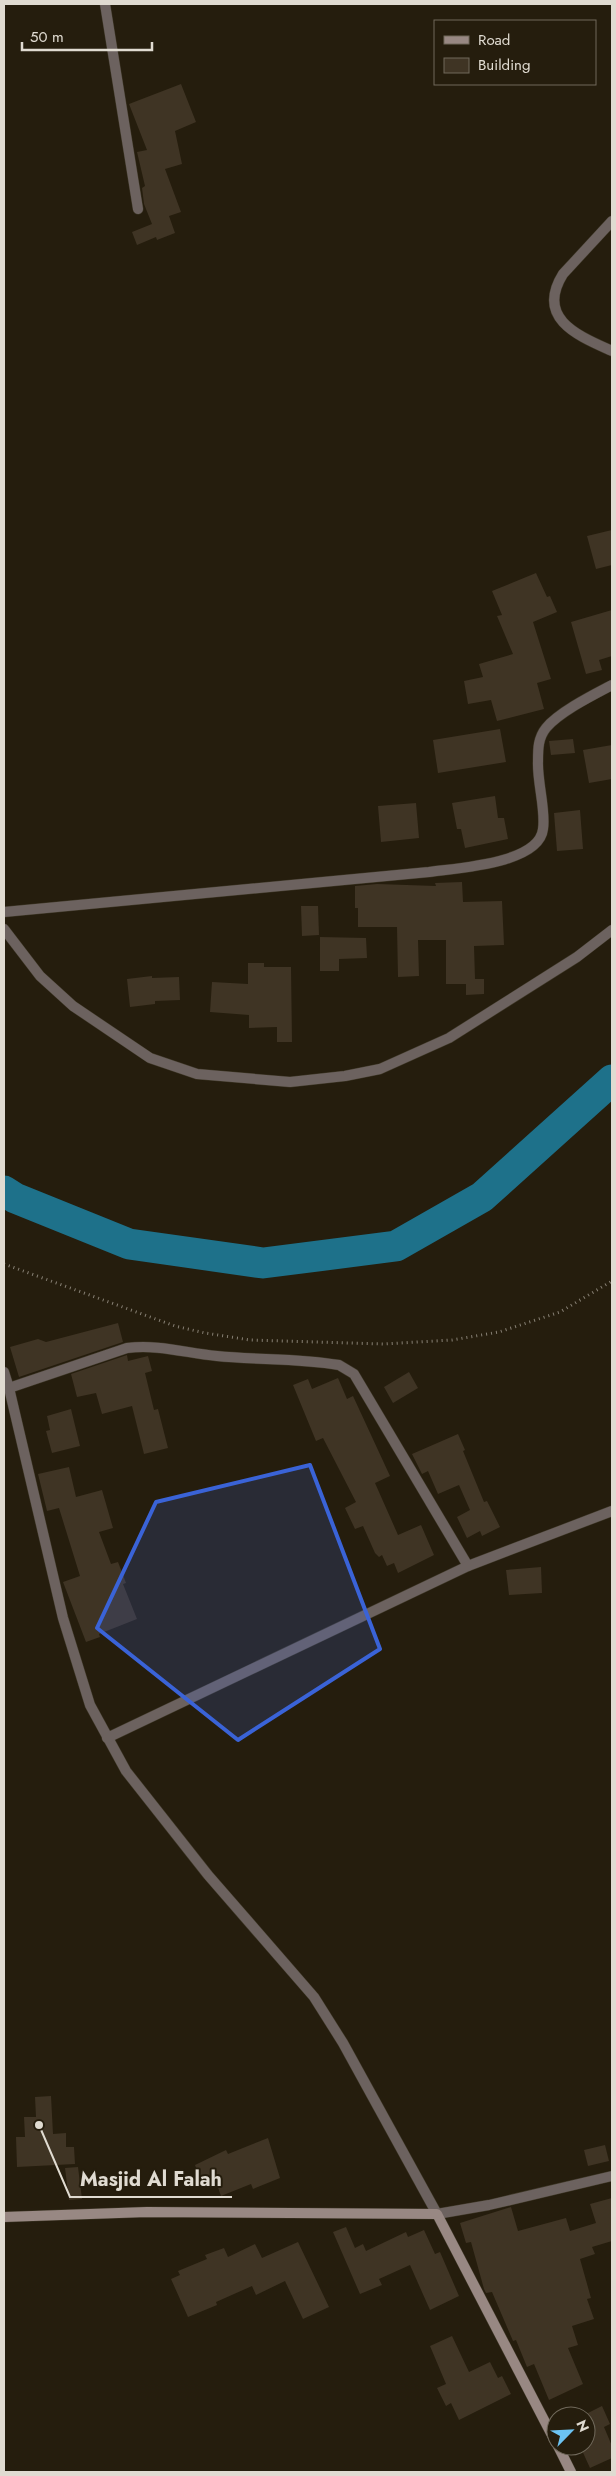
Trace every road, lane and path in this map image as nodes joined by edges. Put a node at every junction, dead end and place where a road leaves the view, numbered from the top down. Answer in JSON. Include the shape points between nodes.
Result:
{"nodes":[{"id":1,"x":105,"y":4,"type":"edge"},
{"id":2,"x":138,"y":209,"type":"dead end"},
{"id":3,"x":612,"y":221,"type":"edge"},
{"id":4,"x":612,"y":351,"type":"edge"},
{"id":5,"x":612,"y":685,"type":"edge"},
{"id":6,"x":4,"y":912,"type":"edge"},
{"id":7,"x":4,"y":929,"type":"edge"},
{"id":8,"x":612,"y":930,"type":"edge"},
{"id":9,"x":4,"y":1264,"type":"edge"},
{"id":10,"x":612,"y":1281,"type":"edge"},
{"id":11,"x":4,"y":1372,"type":"edge"},
{"id":12,"x":9,"y":1388,"type":"junction"},
{"id":13,"x":612,"y":1511,"type":"edge"},
{"id":14,"x":468,"y":1566,"type":"junction"},
{"id":15,"x":107,"y":1738,"type":"junction"},
{"id":16,"x":612,"y":2176,"type":"edge"},
{"id":17,"x":437,"y":2214,"type":"junction"},
{"id":18,"x":4,"y":2217,"type":"edge"},
{"id":19,"x":546,"y":2423,"type":"edge"},
{"id":20,"x":563,"y":2456,"type":"edge"},
{"id":21,"x":571,"y":2472,"type":"edge"}],
"edges":[{"from":1,"to":2,"type":"street"},
{"from":3,"to":4,"type":"street","via":[[563,274],[554,294],[559,318],[574,334]]},
{"from":5,"to":6,"type":"street","via":[[555,720],[542,734],[537,774],[544,828],[537,842],[518,855],[487,864],[429,872]]},
{"from":7,"to":8,"type":"street","via":[[40,976],[73,1006],[150,1058],[197,1074],[290,1082],[380,1069],[422,1050],[493,1012]]},
{"from":9,"to":10,"type":"path","via":[[175,1326],[205,1333],[250,1340],[374,1344],[452,1340],[500,1332],[560,1312]]},
{"from":11,"to":12,"type":"street"},
{"from":12,"to":14,"type":"street","via":[[126,1348],[141,1346],[339,1366],[354,1374]]},
{"from":12,"to":15,"type":"street","via":[[62,1618],[90,1705]]},
{"from":13,"to":14,"type":"street"},
{"from":14,"to":15,"type":"street"},
{"from":15,"to":17,"type":"street","via":[[126,1771],[208,1875],[314,1997],[343,2043]]},
{"from":16,"to":17,"type":"street"},
{"from":17,"to":18,"type":"street","via":[[147,2212]]},
{"from":17,"to":19,"type":"street"},
{"from":20,"to":21,"type":"street"}]}
